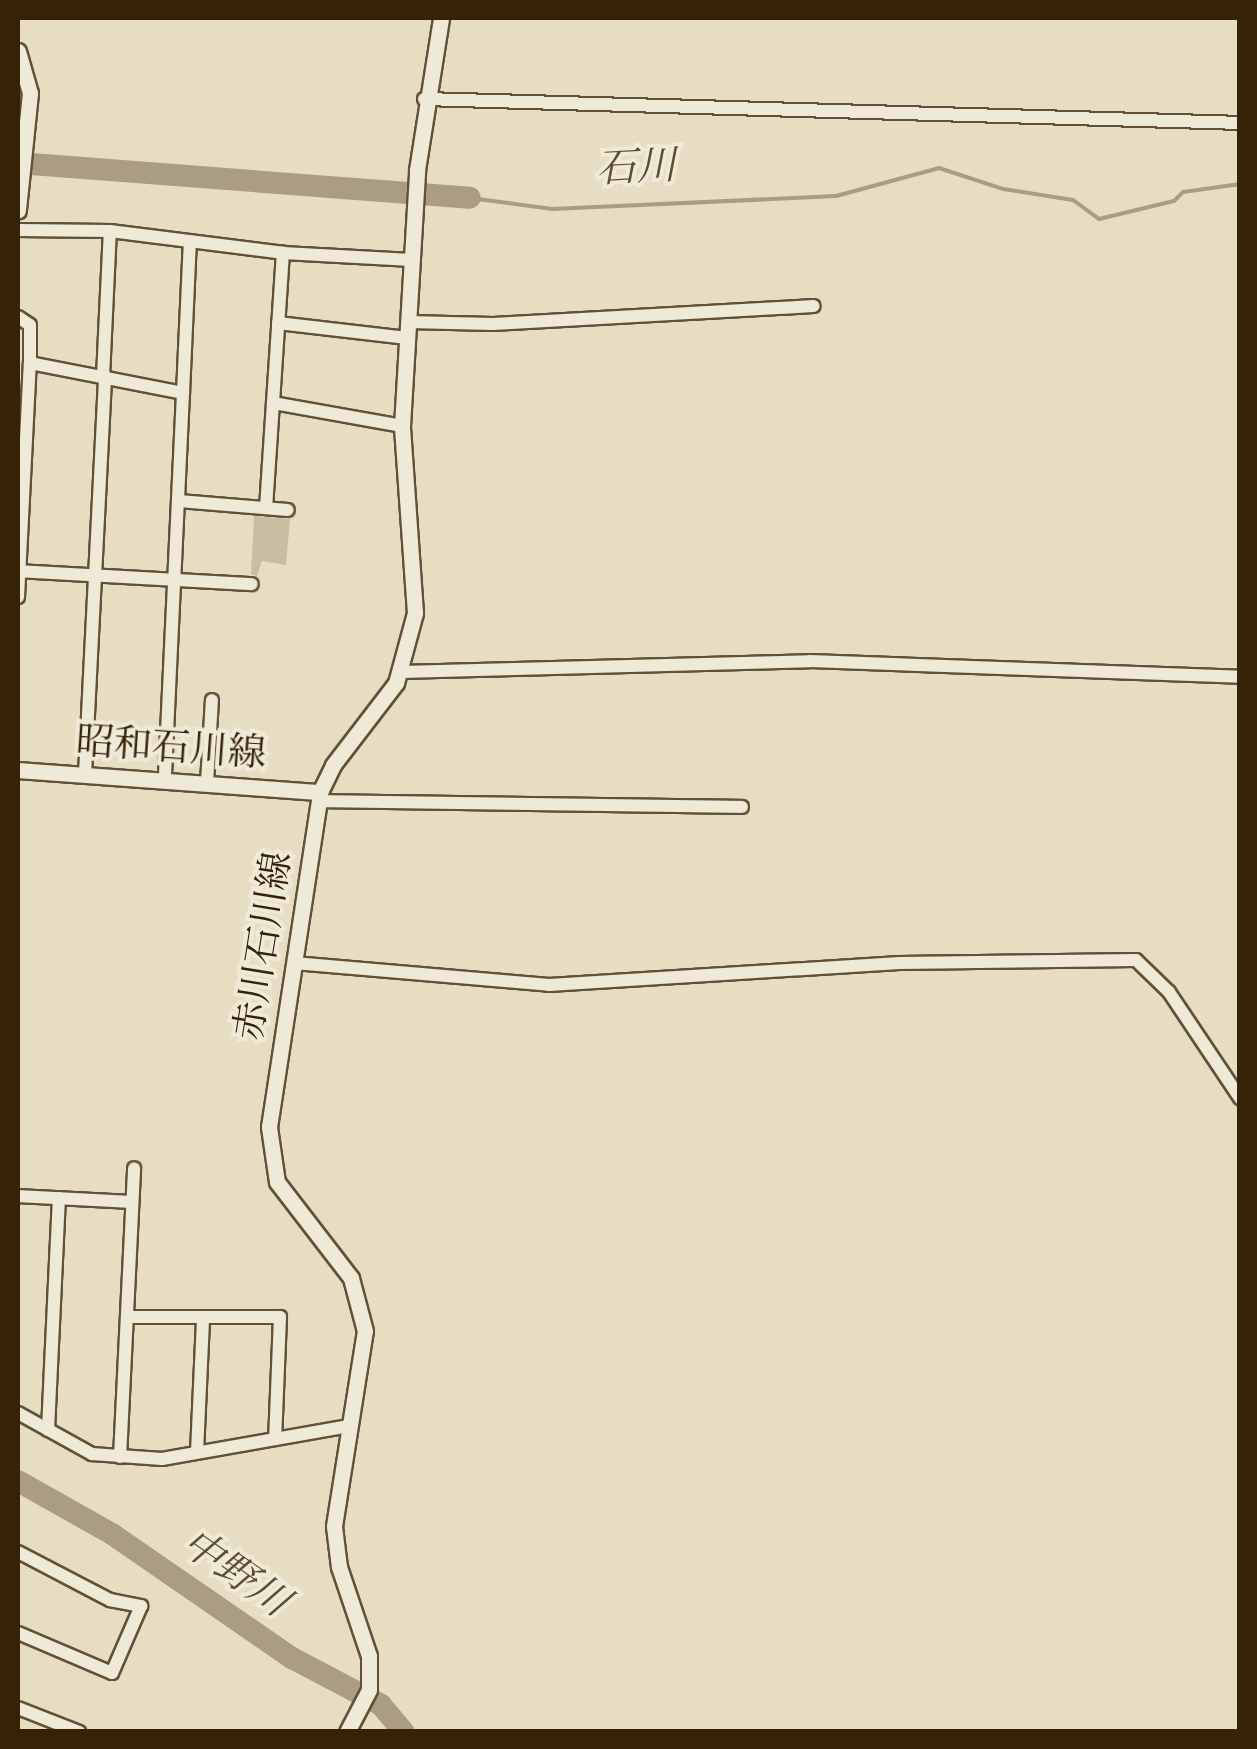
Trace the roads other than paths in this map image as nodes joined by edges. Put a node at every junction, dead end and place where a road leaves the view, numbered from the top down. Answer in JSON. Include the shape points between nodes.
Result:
{"nodes":[{"id":1,"x":441,"y":18,"type":"edge"},
{"id":2,"x":18,"y":51,"type":"edge"},
{"id":3,"x":424,"y":98,"type":"junction"},
{"id":4,"x":1240,"y":123,"type":"edge"},
{"id":5,"x":18,"y":210,"type":"edge"},
{"id":6,"x":18,"y":230,"type":"edge"},
{"id":7,"x":110,"y":231,"type":"junction"},
{"id":8,"x":190,"y":241,"type":"junction"},
{"id":9,"x":283,"y":253,"type":"junction"},
{"id":10,"x":412,"y":260,"type":"junction"},
{"id":11,"x":813,"y":306,"type":"dead end"},
{"id":12,"x":18,"y":317,"type":"edge"},
{"id":13,"x":278,"y":323,"type":"junction"},
{"id":14,"x":408,"y":330,"type":"junction"},
{"id":15,"x":30,"y":363,"type":"junction"},
{"id":16,"x":104,"y":377,"type":"junction"},
{"id":17,"x":182,"y":393,"type":"junction"},
{"id":18,"x":273,"y":403,"type":"junction"},
{"id":19,"x":402,"y":426,"type":"junction"},
{"id":20,"x":179,"y":501,"type":"junction"},
{"id":21,"x":266,"y":508,"type":"junction"},
{"id":22,"x":288,"y":510,"type":"dead end"},
{"id":23,"x":18,"y":571,"type":"edge"},
{"id":24,"x":96,"y":575,"type":"junction"},
{"id":25,"x":174,"y":579,"type":"junction"},
{"id":26,"x":252,"y":584,"type":"dead end"},
{"id":27,"x":18,"y":597,"type":"edge"},
{"id":28,"x":401,"y":672,"type":"junction"},
{"id":29,"x":1240,"y":677,"type":"edge"},
{"id":30,"x":212,"y":700,"type":"dead end"},
{"id":31,"x":18,"y":770,"type":"edge"},
{"id":32,"x":85,"y":774,"type":"junction"},
{"id":33,"x":165,"y":781,"type":"junction"},
{"id":34,"x":207,"y":783,"type":"junction"},
{"id":35,"x":320,"y":796,"type":"junction"},
{"id":36,"x":742,"y":808,"type":"dead end"},
{"id":37,"x":294,"y":963,"type":"junction"},
{"id":38,"x":1240,"y":1098,"type":"edge"},
{"id":39,"x":134,"y":1168,"type":"dead end"},
{"id":40,"x":18,"y":1196,"type":"edge"},
{"id":41,"x":58,"y":1198,"type":"junction"},
{"id":42,"x":132,"y":1202,"type":"junction"},
{"id":43,"x":128,"y":1317,"type":"junction"},
{"id":44,"x":203,"y":1318,"type":"junction"},
{"id":45,"x":18,"y":1413,"type":"edge"},
{"id":46,"x":349,"y":1426,"type":"junction"},
{"id":47,"x":48,"y":1430,"type":"junction"},
{"id":48,"x":275,"y":1439,"type":"junction"},
{"id":49,"x":197,"y":1452,"type":"junction"},
{"id":50,"x":120,"y":1457,"type":"junction"},
{"id":51,"x":18,"y":1552,"type":"edge"},
{"id":52,"x":18,"y":1633,"type":"edge"},
{"id":53,"x":18,"y":1708,"type":"edge"},
{"id":54,"x":73,"y":1730,"type":"edge"},
{"id":55,"x":347,"y":1732,"type":"edge"}],
"edges":[{"from":1,"to":3,"type":"street"},
{"from":2,"to":5,"type":"street","via":[[30,93]]},
{"from":3,"to":4,"type":"street"},
{"from":3,"to":10,"type":"street","name":"赤川石川線"},
{"from":6,"to":7,"type":"street"},
{"from":7,"to":8,"type":"street"},
{"from":7,"to":16,"type":"street"},
{"from":8,"to":9,"type":"street"},
{"from":8,"to":17,"type":"street"},
{"from":9,"to":10,"type":"street"},
{"from":9,"to":13,"type":"street"},
{"from":10,"to":14,"type":"street","name":"赤川石川線"},
{"from":11,"to":14,"type":"street"},
{"from":12,"to":15,"type":"street","via":[[30,325]]},
{"from":13,"to":14,"type":"street"},
{"from":13,"to":18,"type":"street"},
{"from":14,"to":19,"type":"street","name":"赤川石川線"},
{"from":15,"to":16,"type":"street"},
{"from":15,"to":23,"type":"street"},
{"from":16,"to":17,"type":"street"},
{"from":16,"to":24,"type":"street"},
{"from":17,"to":20,"type":"street"},
{"from":18,"to":19,"type":"street"},
{"from":18,"to":21,"type":"street"},
{"from":19,"to":28,"type":"street","name":"赤川石川線","via":[[415,612]]},
{"from":20,"to":21,"type":"street"},
{"from":20,"to":25,"type":"street"},
{"from":21,"to":22,"type":"street"},
{"from":23,"to":24,"type":"street"},
{"from":23,"to":27,"type":"street"},
{"from":24,"to":25,"type":"street"},
{"from":24,"to":32,"type":"street"},
{"from":25,"to":26,"type":"street"},
{"from":25,"to":33,"type":"street"},
{"from":28,"to":29,"type":"street","via":[[810,661]]},
{"from":28,"to":35,"type":"street","name":"赤川石川線"},
{"from":30,"to":34,"type":"street"},
{"from":31,"to":32,"type":"street","name":"昭和石川線"},
{"from":32,"to":33,"type":"street","name":"昭和石川線"},
{"from":33,"to":34,"type":"street","name":"昭和石川線"},
{"from":34,"to":35,"type":"street","name":"昭和石川線"},
{"from":35,"to":36,"type":"street"},
{"from":35,"to":37,"type":"street","name":"赤川石川線"},
{"from":37,"to":38,"type":"street","via":[[549,984],[899,963],[1136,960],[1169,992]]},
{"from":37,"to":46,"type":"street","name":"赤川石川線","via":[[269,1127],[271,1162],[289,1204],[338,1259],[361,1300],[365,1340]]},
{"from":39,"to":42,"type":"street"},
{"from":40,"to":41,"type":"street"},
{"from":41,"to":42,"type":"street"},
{"from":41,"to":47,"type":"street"},
{"from":42,"to":43,"type":"street"},
{"from":43,"to":44,"type":"street"},
{"from":43,"to":50,"type":"street"},
{"from":44,"to":48,"type":"street","via":[[280,1317]]},
{"from":44,"to":49,"type":"street"},
{"from":45,"to":47,"type":"street"},
{"from":46,"to":48,"type":"street"},
{"from":46,"to":55,"type":"street","name":"赤川石川線","via":[[334,1526],[370,1681]]},
{"from":47,"to":50,"type":"street","via":[[92,1454]]},
{"from":48,"to":49,"type":"street"},
{"from":49,"to":50,"type":"street"},
{"from":51,"to":52,"type":"street","via":[[110,1600],[140,1606],[112,1673]]},
{"from":53,"to":54,"type":"street"}]}
